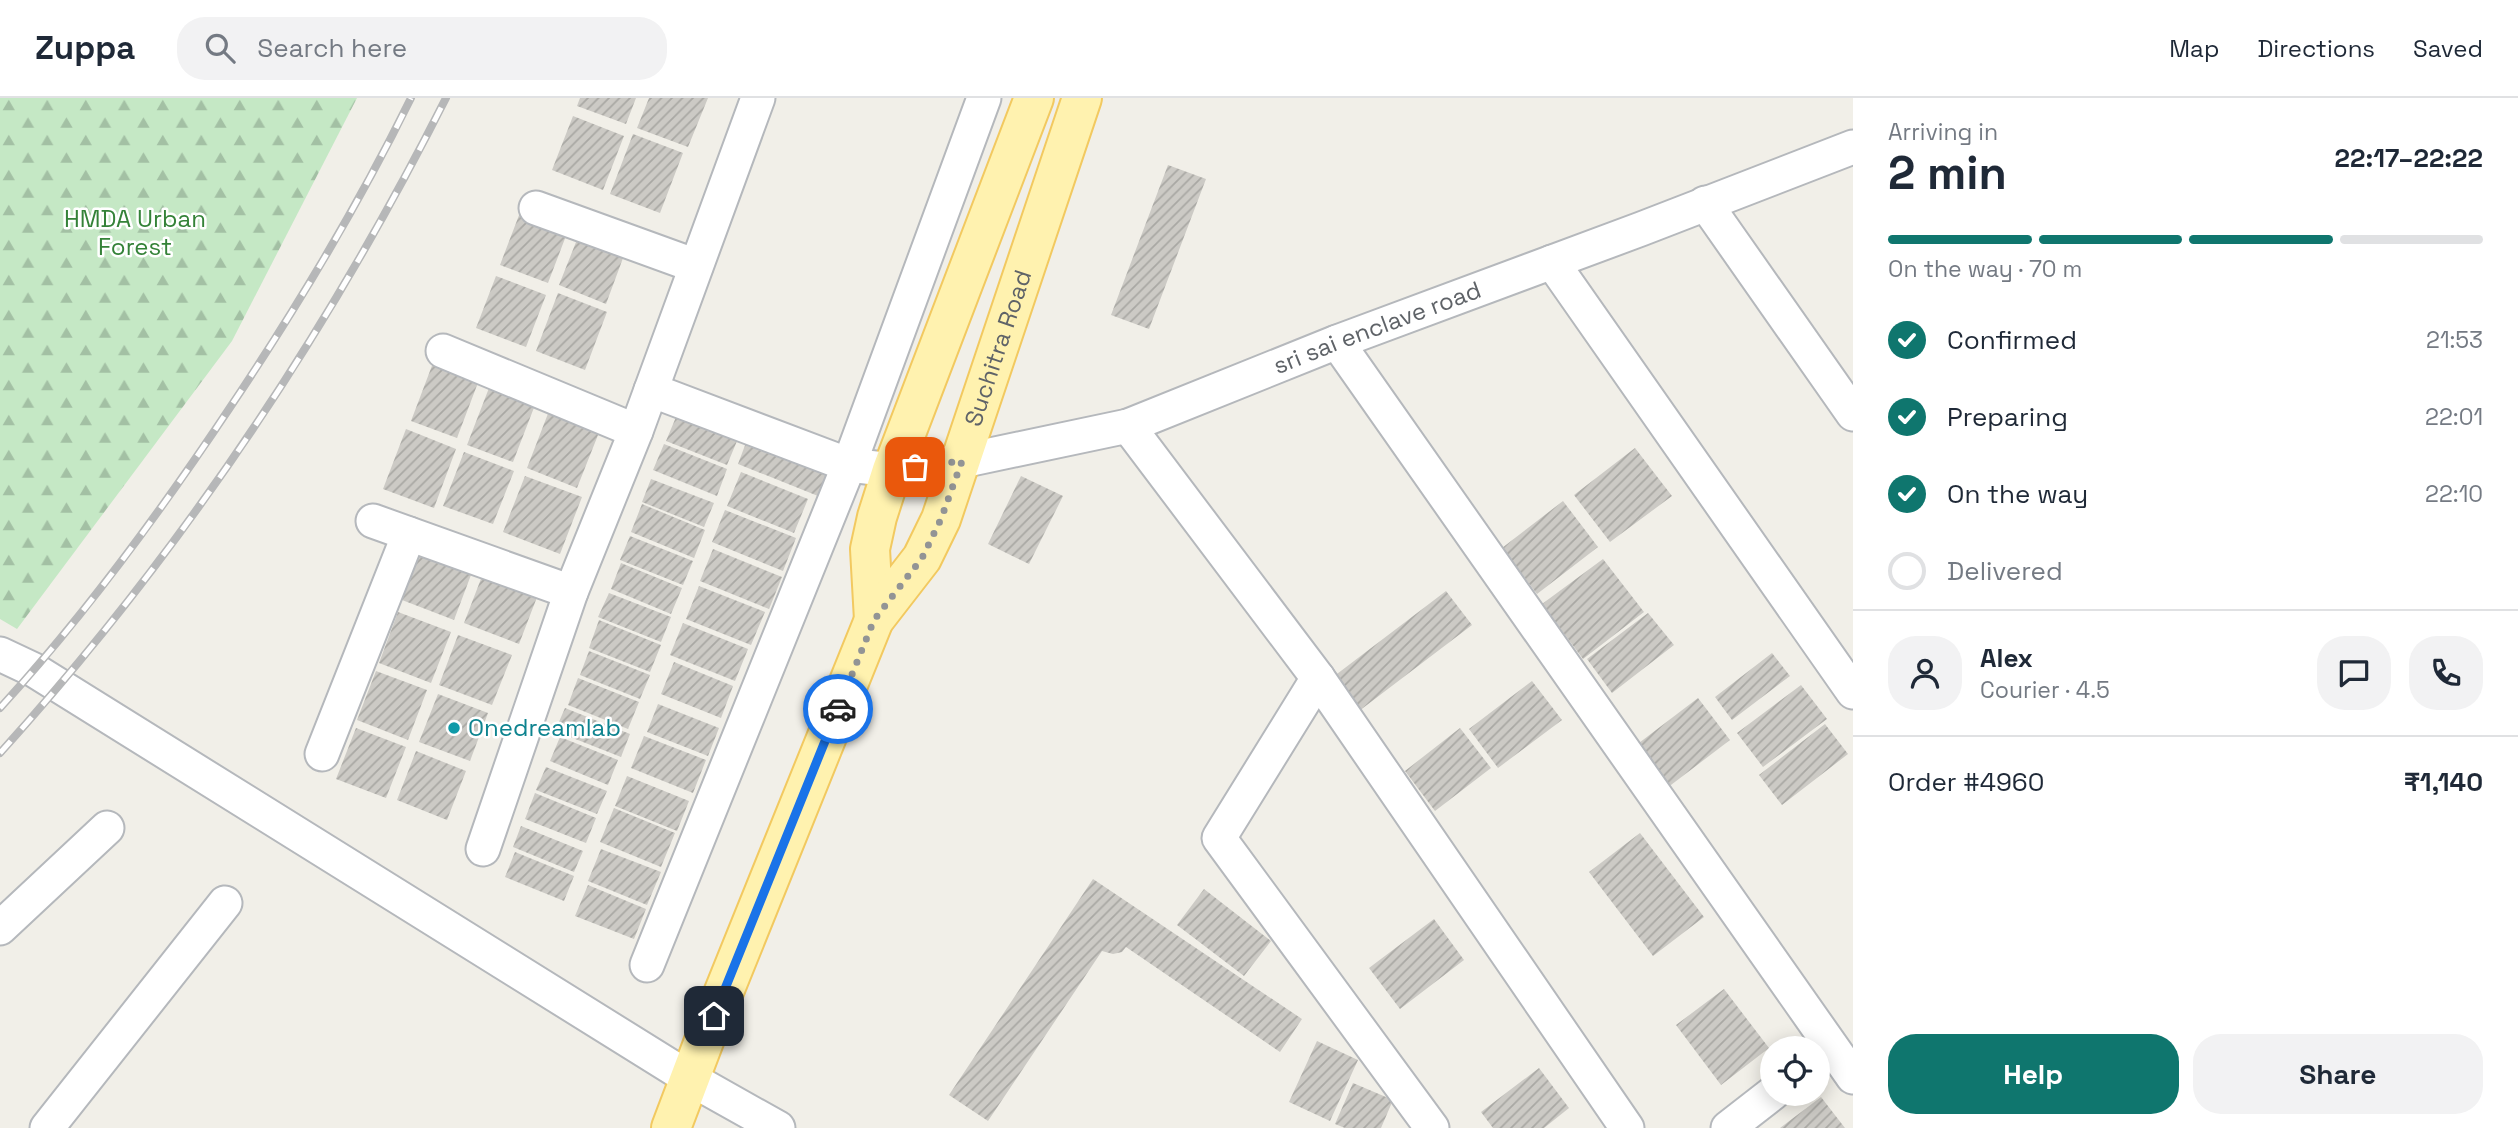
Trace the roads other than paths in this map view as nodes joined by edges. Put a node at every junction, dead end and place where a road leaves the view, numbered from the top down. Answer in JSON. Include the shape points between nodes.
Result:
{"nodes":[{"id":1,"x":984,"y":98,"type":"edge"},
{"id":2,"x":1034,"y":98,"type":"edge"},
{"id":3,"x":1082,"y":98,"type":"edge"},
{"id":4,"x":752,"y":100,"type":"edge"},
{"id":5,"x":1853,"y":147,"type":"edge"},
{"id":6,"x":1705,"y":203,"type":"junction"},
{"id":7,"x":536,"y":208,"type":"dead end"},
{"id":8,"x":1552,"y":262,"type":"junction"},
{"id":9,"x":696,"y":266,"type":"junction"},
{"id":10,"x":1337,"y":342,"type":"junction"},
{"id":11,"x":443,"y":351,"type":"dead end"},
{"id":12,"x":651,"y":390,"type":"junction"},
{"id":13,"x":1853,"y":414,"type":"edge"},
{"id":14,"x":1128,"y":426,"type":"junction"},
{"id":15,"x":636,"y":431,"type":"junction"},
{"id":16,"x":962,"y":461,"type":"junction"},
{"id":17,"x":849,"y":465,"type":"junction"},
{"id":18,"x":892,"y":470,"type":"junction"},
{"id":19,"x":373,"y":521,"type":"dead end"},
{"id":20,"x":410,"y":534,"type":"junction"},
{"id":21,"x":571,"y":592,"type":"junction"},
{"id":22,"x":874,"y":620,"type":"junction"},
{"id":23,"x":0,"y":654,"type":"edge"},
{"id":24,"x":1318,"y":678,"type":"junction"},
{"id":25,"x":1853,"y":692,"type":"edge"},
{"id":26,"x":322,"y":754,"type":"dead end"},
{"id":27,"x":107,"y":828,"type":"dead end"},
{"id":28,"x":483,"y":849,"type":"dead end"},
{"id":29,"x":225,"y":903,"type":"dead end"},
{"id":30,"x":0,"y":928,"type":"edge"},
{"id":31,"x":647,"y":965,"type":"dead end"},
{"id":32,"x":1834,"y":1045,"type":"edge"},
{"id":33,"x":1853,"y":1077,"type":"edge"},
{"id":34,"x":689,"y":1078,"type":"junction"},
{"id":35,"x":1760,"y":1103,"type":"edge"},
{"id":36,"x":47,"y":1128,"type":"edge"},
{"id":37,"x":671,"y":1128,"type":"edge"},
{"id":38,"x":778,"y":1128,"type":"edge"},
{"id":39,"x":1432,"y":1128,"type":"edge"},
{"id":40,"x":1627,"y":1128,"type":"edge"},
{"id":41,"x":1728,"y":1128,"type":"edge"}],
"edges":[{"from":1,"to":17,"type":"street"},
{"from":2,"to":18,"type":"main road"},
{"from":3,"to":16,"type":"main road","name":"Suchitra Road"},
{"from":4,"to":9,"type":"street"},
{"from":5,"to":6,"type":"street","name":"sri sai enclave road"},
{"from":6,"to":8,"type":"street","name":"sri sai enclave road"},
{"from":6,"to":13,"type":"street"},
{"from":7,"to":9,"type":"street"},
{"from":8,"to":10,"type":"street","name":"sri sai enclave road"},
{"from":8,"to":25,"type":"street"},
{"from":9,"to":12,"type":"street"},
{"from":10,"to":14,"type":"street","name":"sri sai enclave road"},
{"from":10,"to":32,"type":"street"},
{"from":11,"to":15,"type":"street"},
{"from":12,"to":15,"type":"street"},
{"from":12,"to":17,"type":"street","name":"sri sai enclave road"},
{"from":14,"to":16,"type":"street","name":"sri sai enclave road"},
{"from":14,"to":24,"type":"street"},
{"from":15,"to":21,"type":"street"},
{"from":16,"to":18,"type":"street","name":"sri sai enclave road"},
{"from":16,"to":22,"type":"main road","name":"Suchitra Road","via":[[922,558]]},
{"from":17,"to":18,"type":"street","name":"sri sai enclave road"},
{"from":17,"to":31,"type":"street"},
{"from":18,"to":22,"type":"main road","via":[[870,549]]},
{"from":19,"to":20,"type":"street"},
{"from":20,"to":21,"type":"street"},
{"from":20,"to":26,"type":"street"},
{"from":21,"to":28,"type":"street"},
{"from":22,"to":34,"type":"main road"},
{"from":23,"to":34,"type":"street","via":[[34,670]]},
{"from":24,"to":39,"type":"street","via":[[1219,838]]},
{"from":24,"to":40,"type":"street"},
{"from":27,"to":30,"type":"street"},
{"from":29,"to":36,"type":"street"},
{"from":32,"to":33,"type":"street"},
{"from":34,"to":37,"type":"main road"},
{"from":34,"to":38,"type":"street"},
{"from":35,"to":41,"type":"street"}]}
